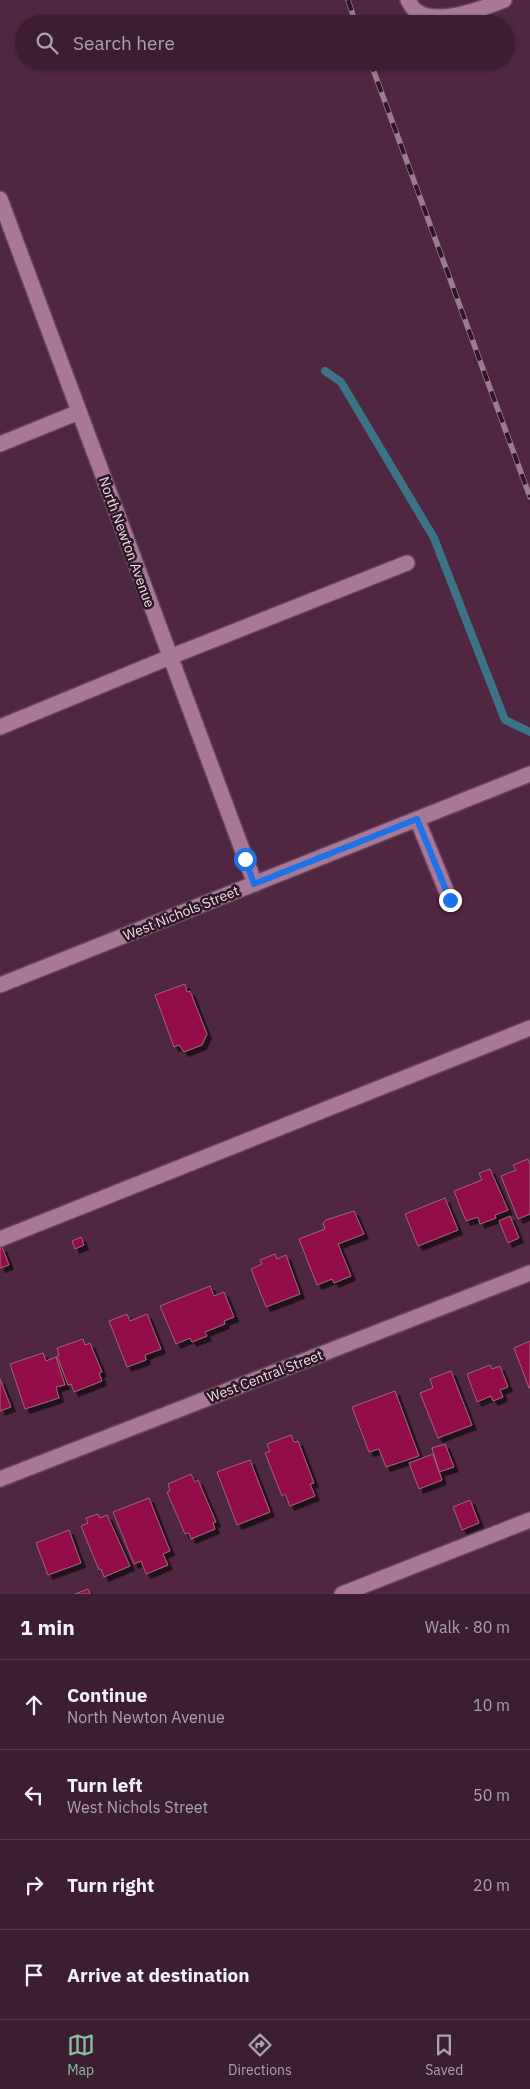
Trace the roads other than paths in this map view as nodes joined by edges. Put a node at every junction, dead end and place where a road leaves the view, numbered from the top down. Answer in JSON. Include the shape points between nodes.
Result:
{"nodes":[{"id":1,"x":408,"y":0,"type":"edge"},
{"id":2,"x":504,"y":0,"type":"edge"},
{"id":3,"x":428,"y":15,"type":"edge"},
{"id":4,"x":451,"y":15,"type":"edge"},
{"id":5,"x":0,"y":199,"type":"edge"},
{"id":6,"x":79,"y":412,"type":"junction"},
{"id":7,"x":0,"y":444,"type":"edge"},
{"id":8,"x":407,"y":563,"type":"dead end"},
{"id":9,"x":170,"y":657,"type":"junction"},
{"id":10,"x":0,"y":727,"type":"edge"},
{"id":11,"x":530,"y":774,"type":"edge"},
{"id":12,"x":417,"y":819,"type":"junction"},
{"id":13,"x":254,"y":884,"type":"junction"},
{"id":14,"x":450,"y":900,"type":"dead end"},
{"id":15,"x":0,"y":985,"type":"edge"},
{"id":16,"x":530,"y":1028,"type":"edge"},
{"id":17,"x":0,"y":1239,"type":"edge"},
{"id":18,"x":530,"y":1273,"type":"edge"},
{"id":19,"x":0,"y":1479,"type":"edge"},
{"id":20,"x":530,"y":1520,"type":"edge"},
{"id":21,"x":342,"y":1594,"type":"edge"}],
"edges":[{"from":1,"to":3,"type":"street","via":[[415,10]]},
{"from":2,"to":4,"type":"street"},
{"from":5,"to":6,"type":"street","name":"North Newton Avenue"},
{"from":6,"to":7,"type":"street"},
{"from":6,"to":9,"type":"street","name":"North Newton Avenue"},
{"from":8,"to":9,"type":"street"},
{"from":9,"to":10,"type":"street"},
{"from":9,"to":13,"type":"street","name":"North Newton Avenue"},
{"from":11,"to":12,"type":"street","name":"West Nichols Street"},
{"from":12,"to":13,"type":"street","name":"West Nichols Street"},
{"from":12,"to":14,"type":"street"},
{"from":13,"to":15,"type":"street","name":"West Nichols Street"},
{"from":16,"to":17,"type":"street"},
{"from":18,"to":19,"type":"street","name":"West Central Street"},
{"from":20,"to":21,"type":"street"}]}
